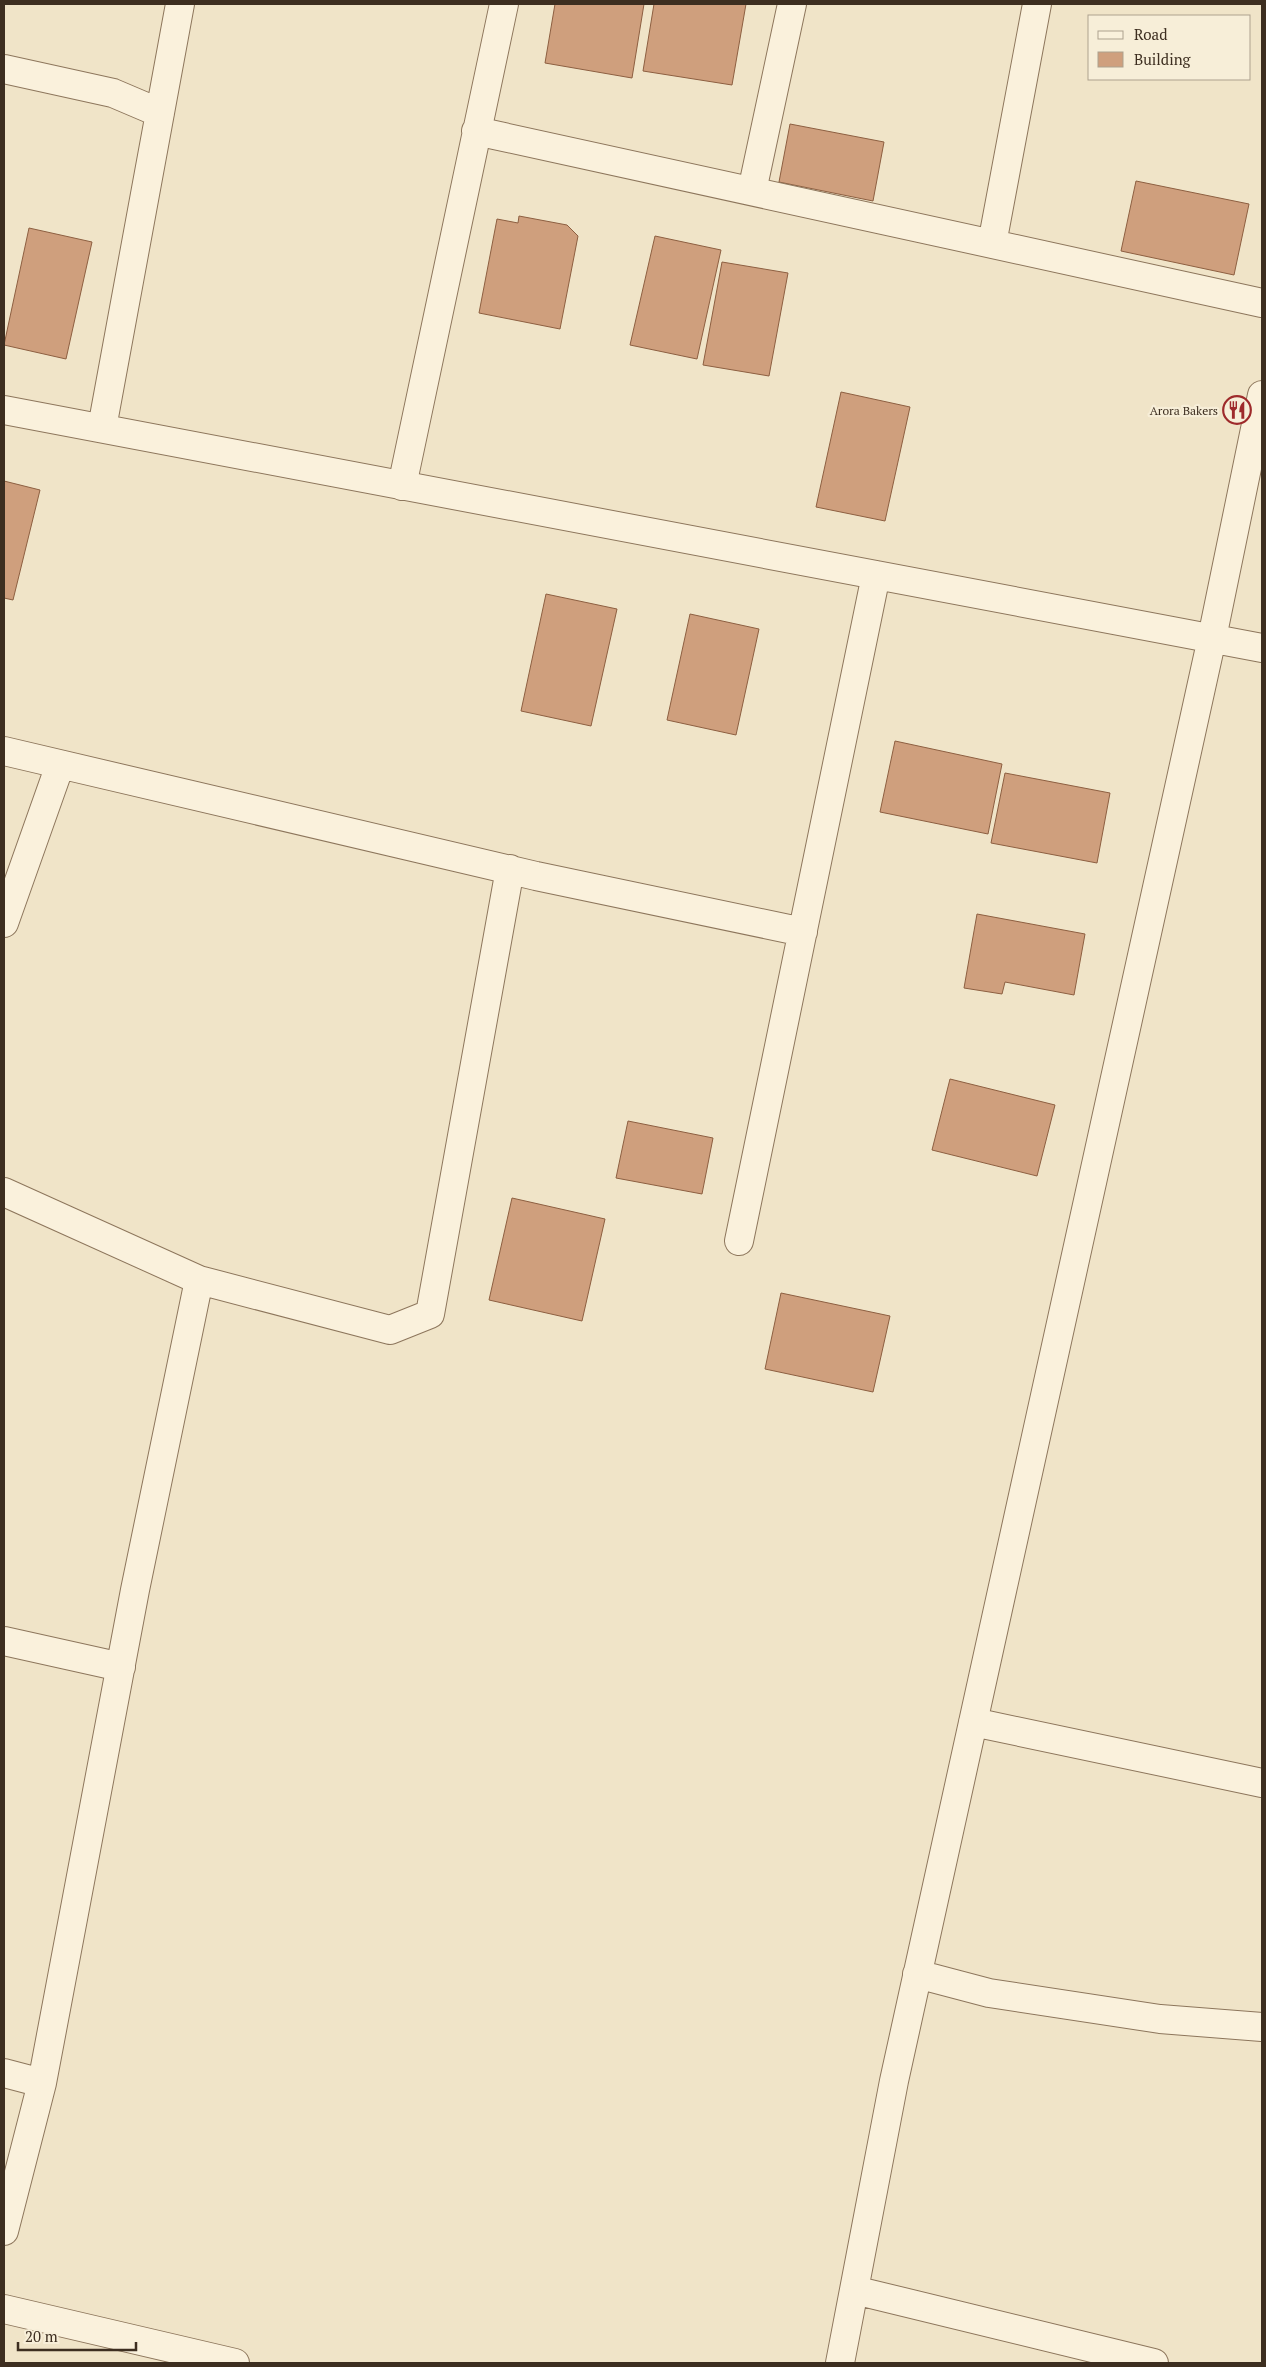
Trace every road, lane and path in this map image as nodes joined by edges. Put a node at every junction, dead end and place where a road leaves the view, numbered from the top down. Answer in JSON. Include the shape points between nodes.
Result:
{"nodes":[{"id":1,"x":180,"y":4,"type":"edge"},
{"id":2,"x":504,"y":4,"type":"edge"},
{"id":3,"x":792,"y":4,"type":"edge"},
{"id":4,"x":1037,"y":4,"type":"edge"},
{"id":5,"x":4,"y":69,"type":"edge"},
{"id":6,"x":160,"y":113,"type":"junction"},
{"id":7,"x":476,"y":131,"type":"junction"},
{"id":8,"x":752,"y":192,"type":"junction"},
{"id":9,"x":992,"y":244,"type":"junction"},
{"id":10,"x":1262,"y":303,"type":"edge"},
{"id":11,"x":1262,"y":395,"type":"edge"},
{"id":12,"x":4,"y":410,"type":"edge"},
{"id":13,"x":102,"y":428,"type":"junction"},
{"id":14,"x":402,"y":486,"type":"junction"},
{"id":15,"x":876,"y":575,"type":"junction"},
{"id":16,"x":1212,"y":638,"type":"junction"},
{"id":17,"x":1262,"y":648,"type":"edge"},
{"id":18,"x":4,"y":751,"type":"edge"},
{"id":19,"x":60,"y":765,"type":"junction"},
{"id":20,"x":510,"y":869,"type":"junction"},
{"id":21,"x":4,"y":924,"type":"edge"},
{"id":22,"x":803,"y":932,"type":"junction"},
{"id":23,"x":4,"y":1192,"type":"edge"},
{"id":24,"x":739,"y":1241,"type":"dead end"},
{"id":25,"x":200,"y":1280,"type":"junction"},
{"id":26,"x":4,"y":1641,"type":"edge"},
{"id":27,"x":121,"y":1667,"type":"junction"},
{"id":28,"x":973,"y":1722,"type":"junction"},
{"id":29,"x":1262,"y":1783,"type":"edge"},
{"id":30,"x":917,"y":1974,"type":"junction"},
{"id":31,"x":1262,"y":2027,"type":"edge"},
{"id":32,"x":4,"y":2073,"type":"edge"},
{"id":33,"x":42,"y":2083,"type":"junction"},
{"id":34,"x":4,"y":2231,"type":"edge"},
{"id":35,"x":854,"y":2290,"type":"junction"},
{"id":36,"x":4,"y":2310,"type":"edge"},
{"id":37,"x":235,"y":2363,"type":"edge"},
{"id":38,"x":840,"y":2363,"type":"edge"},
{"id":39,"x":1154,"y":2363,"type":"edge"}],
"edges":[{"from":1,"to":6,"type":"street"},
{"from":2,"to":7,"type":"street"},
{"from":3,"to":8,"type":"street"},
{"from":4,"to":9,"type":"street"},
{"from":5,"to":6,"type":"street","via":[[113,93]]},
{"from":6,"to":13,"type":"street"},
{"from":7,"to":8,"type":"street"},
{"from":7,"to":14,"type":"street"},
{"from":8,"to":9,"type":"street"},
{"from":9,"to":10,"type":"street"},
{"from":11,"to":16,"type":"street"},
{"from":12,"to":13,"type":"street"},
{"from":13,"to":14,"type":"street"},
{"from":14,"to":15,"type":"street"},
{"from":15,"to":16,"type":"street"},
{"from":15,"to":22,"type":"street"},
{"from":16,"to":17,"type":"street"},
{"from":16,"to":28,"type":"street"},
{"from":18,"to":19,"type":"street"},
{"from":19,"to":20,"type":"street"},
{"from":19,"to":21,"type":"street"},
{"from":20,"to":22,"type":"street"},
{"from":20,"to":25,"type":"street","via":[[430,1314],[390,1330]]},
{"from":22,"to":24,"type":"street"},
{"from":23,"to":25,"type":"street"},
{"from":25,"to":27,"type":"street"},
{"from":26,"to":27,"type":"street"},
{"from":27,"to":33,"type":"street"},
{"from":28,"to":29,"type":"street"},
{"from":28,"to":30,"type":"street"},
{"from":30,"to":31,"type":"street","via":[[989,1993],[1160,2019]]},
{"from":30,"to":35,"type":"street"},
{"from":32,"to":33,"type":"street"},
{"from":33,"to":34,"type":"street"},
{"from":35,"to":38,"type":"street"},
{"from":35,"to":39,"type":"street"},
{"from":36,"to":37,"type":"street"}]}
